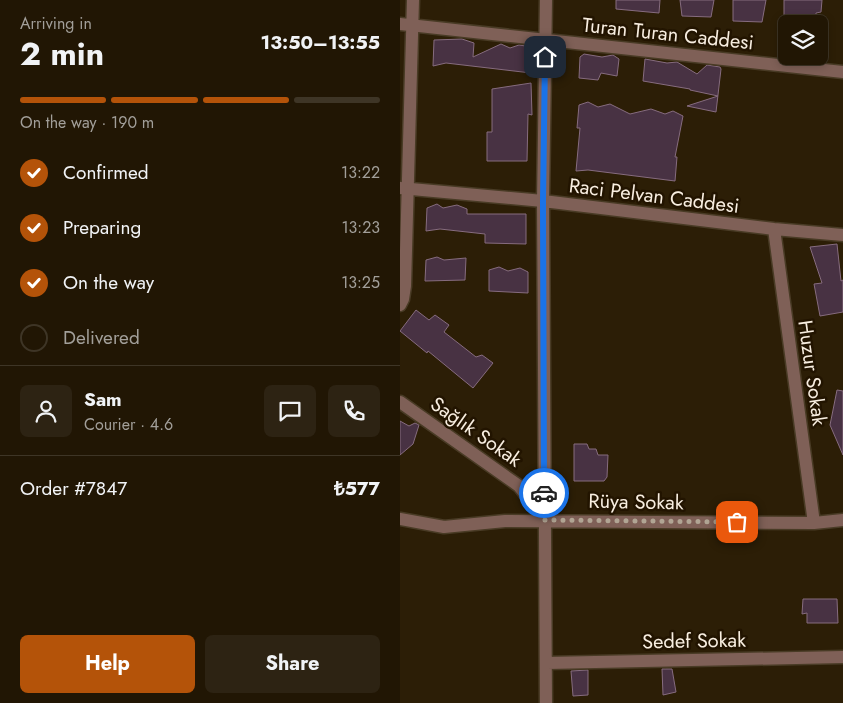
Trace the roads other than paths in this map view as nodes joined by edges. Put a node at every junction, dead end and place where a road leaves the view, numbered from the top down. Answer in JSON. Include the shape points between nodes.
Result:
{"nodes":[{"id":1,"x":413,"y":0,"type":"edge"},
{"id":2,"x":546,"y":0,"type":"edge"},
{"id":3,"x":406,"y":24,"type":"edge"},
{"id":4,"x":546,"y":39,"type":"junction"},
{"id":5,"x":843,"y":72,"type":"edge"},
{"id":6,"x":404,"y":188,"type":"edge"},
{"id":7,"x":543,"y":201,"type":"junction"},
{"id":8,"x":774,"y":229,"type":"junction"},
{"id":9,"x":843,"y":235,"type":"edge"},
{"id":10,"x":400,"y":305,"type":"edge"},
{"id":11,"x":400,"y":402,"type":"edge"},
{"id":12,"x":400,"y":519,"type":"edge"},
{"id":13,"x":545,"y":520,"type":"junction"},
{"id":14,"x":843,"y":520,"type":"edge"},
{"id":15,"x":814,"y":523,"type":"junction"},
{"id":16,"x":843,"y":657,"type":"edge"},
{"id":17,"x":547,"y":663,"type":"junction"},
{"id":18,"x":546,"y":703,"type":"edge"}],
"edges":[{"from":1,"to":3,"type":"street"},
{"from":2,"to":4,"type":"street"},
{"from":3,"to":4,"type":"street","name":"Turan Turan Caddesi"},
{"from":3,"to":6,"type":"street"},
{"from":4,"to":5,"type":"street","name":"Turan Turan Caddesi"},
{"from":4,"to":7,"type":"street"},
{"from":6,"to":7,"type":"street","name":"Raci Pelvan Caddesi"},
{"from":6,"to":10,"type":"street","via":[[405,286]]},
{"from":7,"to":8,"type":"street","name":"Raci Pelvan Caddesi"},
{"from":7,"to":13,"type":"street"},
{"from":8,"to":9,"type":"street","name":"Raci Pelvan Caddesi"},
{"from":8,"to":15,"type":"street","name":"Huzur Sokak"},
{"from":11,"to":13,"type":"street","name":"Sağlık Sokak","via":[[519,486]]},
{"from":12,"to":13,"type":"street","name":"Rüya Sokak","via":[[444,527]]},
{"from":13,"to":15,"type":"street","name":"Rüya Sokak"},
{"from":13,"to":17,"type":"street"},
{"from":14,"to":15,"type":"street","name":"Rüya Sokak"},
{"from":16,"to":17,"type":"street","name":"Sedef Sokak"},
{"from":17,"to":18,"type":"street"}]}
